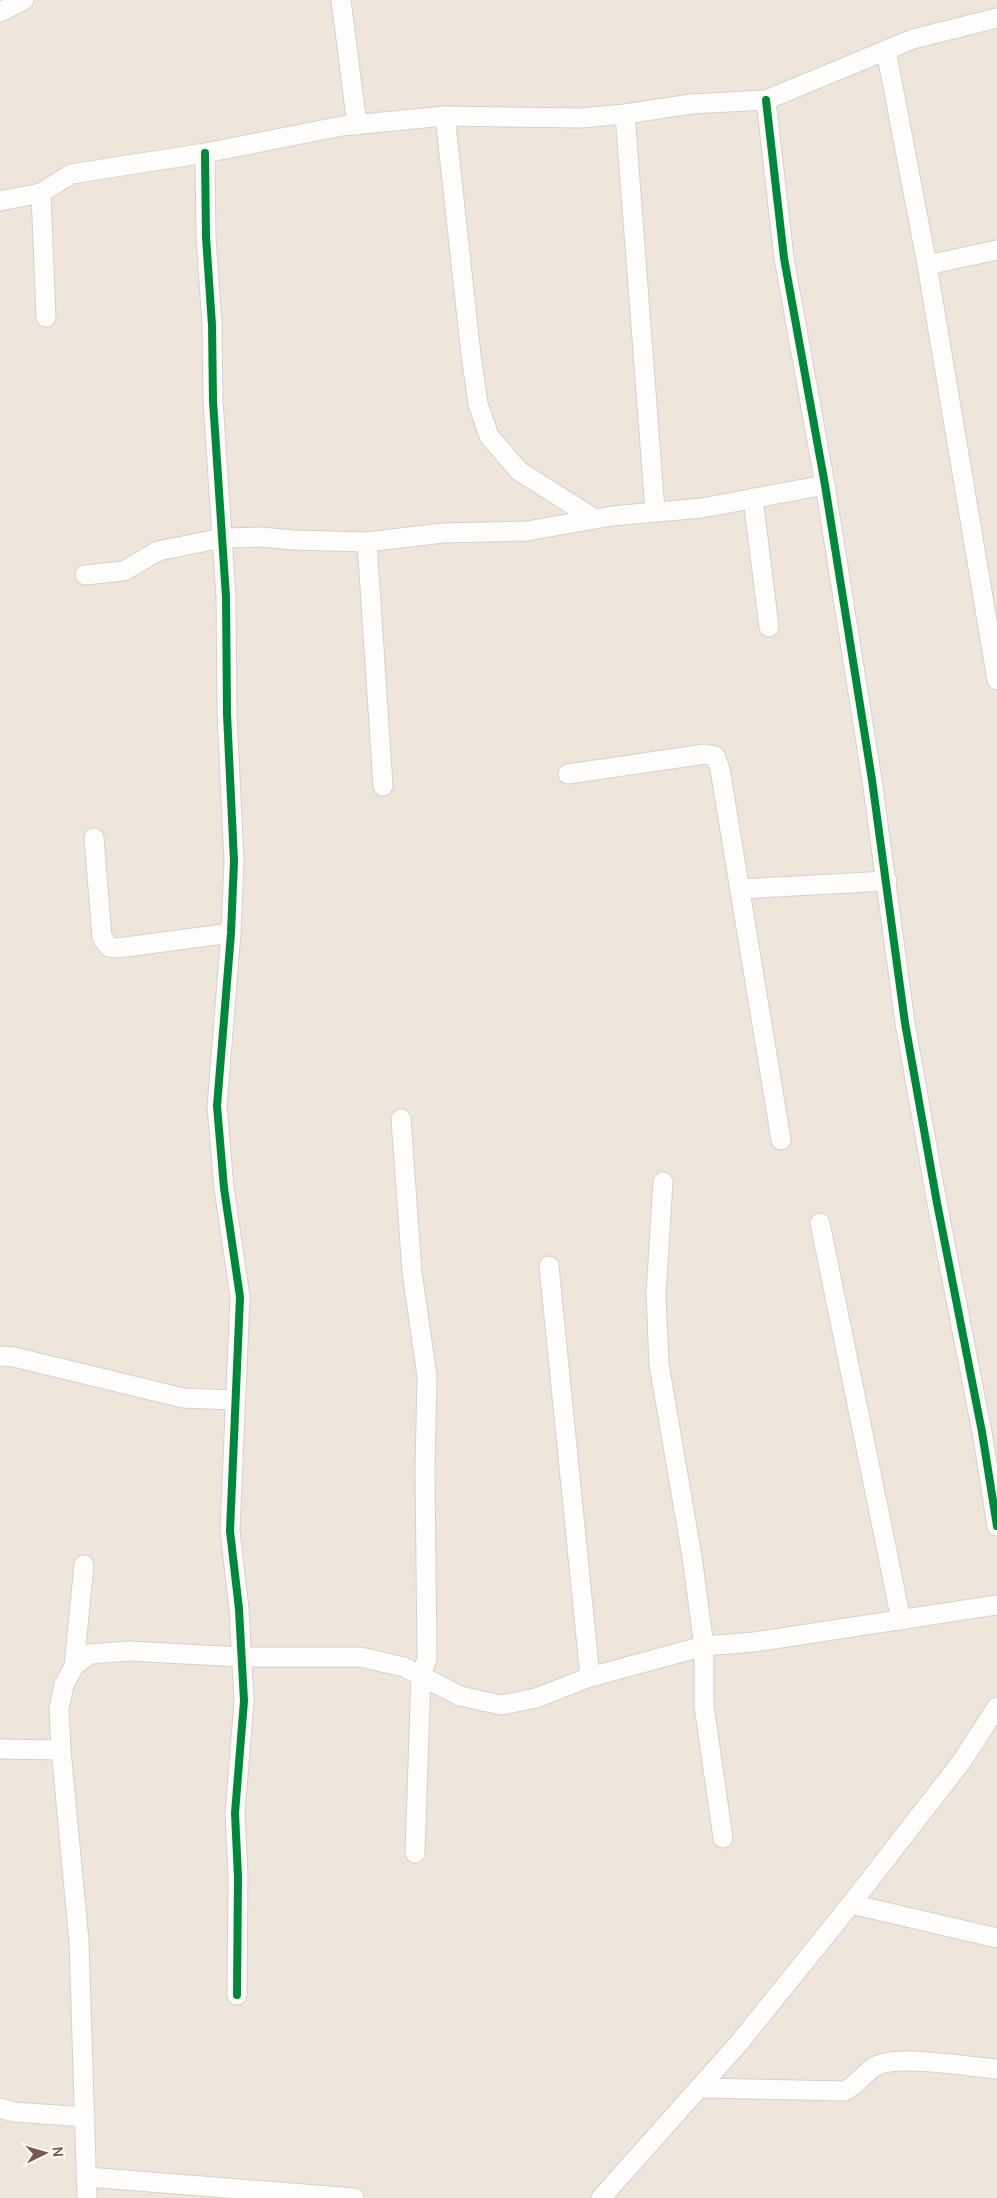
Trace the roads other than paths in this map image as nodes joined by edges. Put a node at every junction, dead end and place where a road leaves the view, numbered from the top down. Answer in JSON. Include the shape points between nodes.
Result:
{"nodes":[{"id":1,"x":24,"y":0,"type":"edge"},
{"id":2,"x":341,"y":0,"type":"edge"},
{"id":3,"x":0,"y":12,"type":"edge"},
{"id":4,"x":997,"y":18,"type":"edge"},
{"id":5,"x":886,"y":50,"type":"junction"},
{"id":6,"x":766,"y":100,"type":"junction"},
{"id":7,"x":626,"y":114,"type":"junction"},
{"id":8,"x":445,"y":116,"type":"junction"},
{"id":9,"x":357,"y":125,"type":"junction"},
{"id":10,"x":205,"y":153,"type":"junction"},
{"id":11,"x":41,"y":193,"type":"junction"},
{"id":12,"x":0,"y":201,"type":"edge"},
{"id":13,"x":997,"y":250,"type":"edge"},
{"id":14,"x":927,"y":265,"type":"junction"},
{"id":15,"x":46,"y":317,"type":"dead end"},
{"id":16,"x":825,"y":485,"type":"junction"},
{"id":17,"x":753,"y":498,"type":"junction"},
{"id":18,"x":654,"y":511,"type":"junction"},
{"id":19,"x":595,"y":519,"type":"junction"},
{"id":20,"x":222,"y":538,"type":"junction"},
{"id":21,"x":367,"y":542,"type":"junction"},
{"id":22,"x":85,"y":575,"type":"dead end"},
{"id":23,"x":769,"y":627,"type":"dead end"},
{"id":24,"x":997,"y":680,"type":"edge"},
{"id":25,"x":568,"y":774,"type":"dead end"},
{"id":26,"x":383,"y":786,"type":"dead end"},
{"id":27,"x":94,"y":838,"type":"dead end"},
{"id":28,"x":887,"y":881,"type":"junction"},
{"id":29,"x":740,"y":889,"type":"junction"},
{"id":30,"x":231,"y":933,"type":"junction"},
{"id":31,"x":401,"y":1119,"type":"dead end"},
{"id":32,"x":781,"y":1140,"type":"dead end"},
{"id":33,"x":663,"y":1182,"type":"dead end"},
{"id":34,"x":820,"y":1223,"type":"dead end"},
{"id":35,"x":549,"y":1266,"type":"dead end"},
{"id":36,"x":0,"y":1356,"type":"edge"},
{"id":37,"x":235,"y":1400,"type":"junction"},
{"id":38,"x":997,"y":1526,"type":"edge"},
{"id":39,"x":84,"y":1565,"type":"dead end"},
{"id":40,"x":997,"y":1605,"type":"edge"},
{"id":41,"x":901,"y":1620,"type":"junction"},
{"id":42,"x":704,"y":1646,"type":"junction"},
{"id":43,"x":241,"y":1657,"type":"junction"},
{"id":44,"x":74,"y":1666,"type":"junction"},
{"id":45,"x":421,"y":1676,"type":"junction"},
{"id":46,"x":590,"y":1677,"type":"junction"},
{"id":47,"x":997,"y":1707,"type":"edge"},
{"id":48,"x":0,"y":1749,"type":"edge"},
{"id":49,"x":61,"y":1750,"type":"junction"},
{"id":50,"x":723,"y":1838,"type":"dead end"},
{"id":51,"x":415,"y":1853,"type":"dead end"},
{"id":52,"x":852,"y":1904,"type":"junction"},
{"id":53,"x":997,"y":1938,"type":"edge"},
{"id":54,"x":237,"y":1995,"type":"dead end"},
{"id":55,"x":997,"y":2069,"type":"edge"},
{"id":56,"x":700,"y":2088,"type":"junction"},
{"id":57,"x":0,"y":2108,"type":"edge"},
{"id":58,"x":85,"y":2117,"type":"junction"},
{"id":59,"x":87,"y":2177,"type":"junction"},
{"id":60,"x":87,"y":2198,"type":"edge"},
{"id":61,"x":354,"y":2198,"type":"edge"},
{"id":62,"x":601,"y":2198,"type":"edge"}],
"edges":[{"from":1,"to":3,"type":"street"},
{"from":2,"to":9,"type":"street"},
{"from":4,"to":5,"type":"street","via":[[944,30]]},
{"from":5,"to":6,"type":"street"},
{"from":5,"to":14,"type":"street"},
{"from":6,"to":7,"type":"street","via":[[691,104]]},
{"from":6,"to":16,"type":"street","via":[[784,258]]},
{"from":7,"to":8,"type":"street","via":[[582,118]]},
{"from":7,"to":18,"type":"street"},
{"from":8,"to":9,"type":"street"},
{"from":8,"to":19,"type":"street","via":[[478,404],[489,436],[519,471]]},
{"from":9,"to":10,"type":"street"},
{"from":10,"to":11,"type":"street","via":[[71,174]]},
{"from":10,"to":20,"type":"street","via":[[213,401]]},
{"from":11,"to":12,"type":"street"},
{"from":11,"to":15,"type":"street"},
{"from":13,"to":14,"type":"street"},
{"from":14,"to":24,"type":"street"},
{"from":16,"to":17,"type":"street"},
{"from":16,"to":28,"type":"street"},
{"from":17,"to":18,"type":"street","via":[[702,508]]},
{"from":17,"to":23,"type":"street"},
{"from":18,"to":19,"type":"street"},
{"from":19,"to":21,"type":"street","via":[[528,531],[443,533]]},
{"from":20,"to":21,"type":"street"},
{"from":20,"to":22,"type":"street","via":[[158,551],[124,571]]},
{"from":20,"to":30,"type":"street","via":[[226,597],[226,714],[234,862]]},
{"from":21,"to":26,"type":"street"},
{"from":25,"to":29,"type":"street","via":[[706,754],[715,756],[720,769]]},
{"from":27,"to":30,"type":"street","via":[[102,937],[109,947]]},
{"from":28,"to":29,"type":"street"},
{"from":28,"to":38,"type":"street","via":[[906,1023]]},
{"from":29,"to":32,"type":"street"},
{"from":30,"to":37,"type":"street","via":[[217,1106],[224,1188],[240,1297]]},
{"from":31,"to":45,"type":"street","via":[[412,1272],[427,1376],[427,1659]]},
{"from":33,"to":42,"type":"street","via":[[656,1294],[660,1364]]},
{"from":34,"to":41,"type":"street"},
{"from":35,"to":46,"type":"street"},
{"from":36,"to":37,"type":"street","via":[[14,1356],[183,1398]]},
{"from":37,"to":43,"type":"street","via":[[230,1531]]},
{"from":39,"to":44,"type":"street"},
{"from":40,"to":41,"type":"street"},
{"from":41,"to":42,"type":"street","via":[[754,1642]]},
{"from":42,"to":46,"type":"street"},
{"from":42,"to":50,"type":"street","via":[[704,1706]]},
{"from":43,"to":44,"type":"street","via":[[129,1651],[90,1654]]},
{"from":43,"to":45,"type":"street","via":[[360,1657],[404,1668]]},
{"from":43,"to":54,"type":"street","via":[[244,1702],[235,1813]]},
{"from":44,"to":49,"type":"street","via":[[64,1686],[59,1709]]},
{"from":45,"to":46,"type":"street","via":[[460,1696],[501,1704],[536,1698]]},
{"from":45,"to":51,"type":"street"},
{"from":47,"to":52,"type":"street","via":[[962,1762]]},
{"from":48,"to":49,"type":"street"},
{"from":49,"to":58,"type":"street","via":[[79,1942]]},
{"from":52,"to":53,"type":"street"},
{"from":52,"to":56,"type":"street"},
{"from":55,"to":56,"type":"street","via":[[900,2061],[876,2066],[853,2088],[844,2090]]},
{"from":56,"to":62,"type":"street"},
{"from":57,"to":58,"type":"street","via":[[14,2112]]},
{"from":58,"to":59,"type":"street"},
{"from":59,"to":60,"type":"street"},
{"from":59,"to":61,"type":"street"}]}
